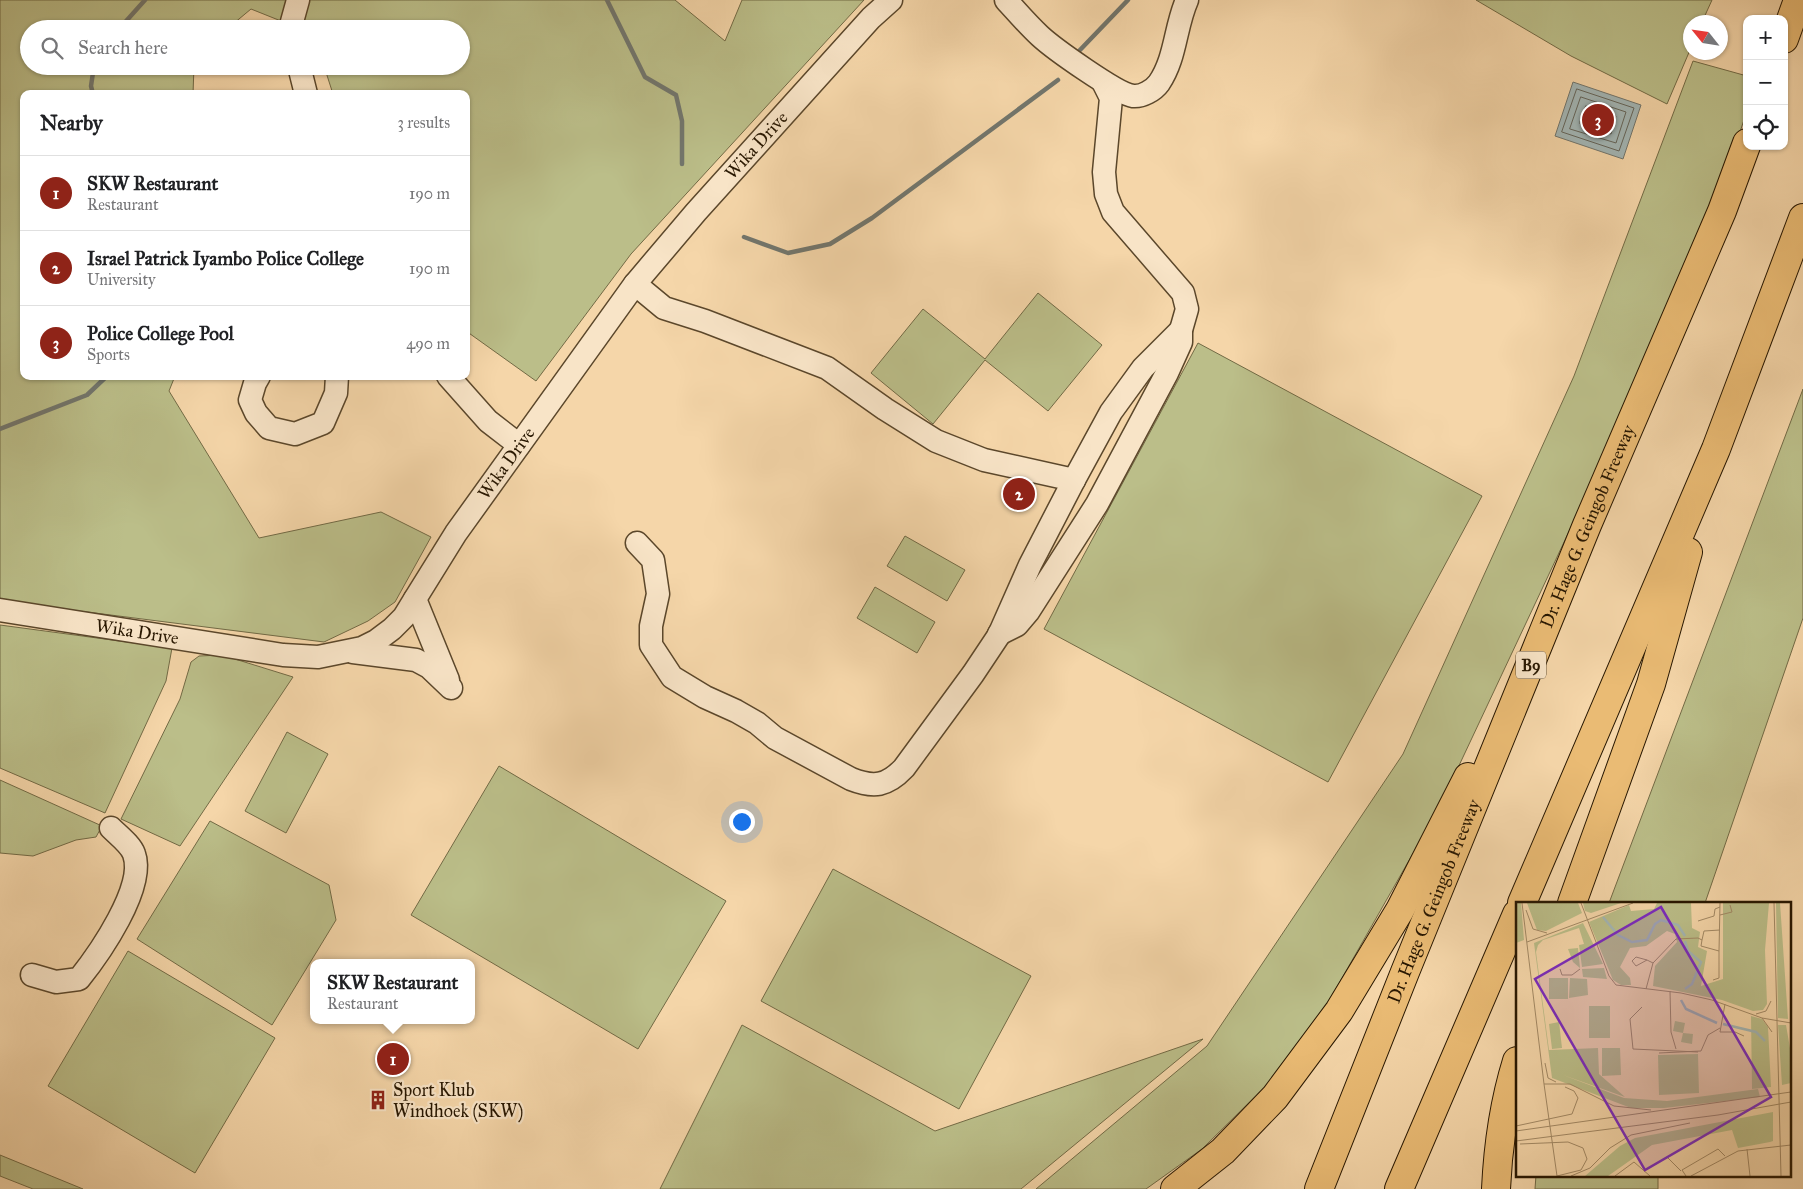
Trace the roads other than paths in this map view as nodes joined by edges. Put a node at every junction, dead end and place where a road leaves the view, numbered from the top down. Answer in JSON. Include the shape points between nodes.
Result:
{"nodes":[{"id":1,"x":298,"y":0,"type":"edge"},
{"id":2,"x":890,"y":0,"type":"edge"},
{"id":3,"x":1006,"y":0,"type":"edge"},
{"id":4,"x":1188,"y":0,"type":"edge"},
{"id":5,"x":292,"y":20,"type":"edge"},
{"id":6,"x":301,"y":75,"type":"edge"},
{"id":7,"x":1103,"y":82,"type":"junction"},
{"id":8,"x":305,"y":90,"type":"edge"},
{"id":9,"x":1744,"y":150,"type":"edge"},
{"id":10,"x":1803,"y":218,"type":"edge"},
{"id":11,"x":635,"y":284,"type":"junction"},
{"id":12,"x":1182,"y":330,"type":"junction"},
{"id":13,"x":257,"y":380,"type":"edge"},
{"id":14,"x":336,"y":380,"type":"edge"},
{"id":15,"x":452,"y":380,"type":"edge"},
{"id":16,"x":519,"y":445,"type":"junction"},
{"id":17,"x":1716,"y":450,"type":"junction"},
{"id":18,"x":1074,"y":480,"type":"junction"},
{"id":19,"x":637,"y":543,"type":"dead end"},
{"id":20,"x":415,"y":599,"type":"junction"},
{"id":21,"x":0,"y":610,"type":"edge"},
{"id":22,"x":1548,"y":622,"type":"junction"},
{"id":23,"x":998,"y":635,"type":"junction"},
{"id":24,"x":347,"y":651,"type":"junction"},
{"id":25,"x":111,"y":828,"type":"dead end"},
{"id":26,"x":1522,"y":902,"type":"edge"},
{"id":27,"x":1572,"y":902,"type":"edge"},
{"id":28,"x":1516,"y":916,"type":"edge"},
{"id":29,"x":32,"y":975,"type":"dead end"},
{"id":30,"x":1516,"y":1064,"type":"edge"},
{"id":31,"x":1175,"y":1189,"type":"edge"},
{"id":32,"x":1319,"y":1189,"type":"edge"},
{"id":33,"x":1399,"y":1189,"type":"edge"},
{"id":34,"x":1496,"y":1189,"type":"edge"}],
"edges":[{"from":1,"to":5,"type":"street"},
{"from":2,"to":11,"type":"street","name":"Wika Drive","via":[[696,212]]},
{"from":3,"to":7,"type":"street","via":[[1042,38]]},
{"from":4,"to":7,"type":"street","via":[[1181,14],[1173,54],[1158,84],[1144,95],[1132,96]]},
{"from":6,"to":8,"type":"street"},
{"from":7,"to":12,"type":"street","via":[[1111,98],[1104,172],[1106,194],[1113,212],[1183,293],[1187,309]]},
{"from":9,"to":22,"type":"highway","name":"Dr. Hage G. Geingob Freeway","number":"B9","via":[[1722,211]]},
{"from":10,"to":17,"type":"highway"},
{"from":11,"to":16,"type":"street","name":"Wika Drive"},
{"from":11,"to":18,"type":"street","via":[[664,308],[827,368],[936,441],[984,460]]},
{"from":12,"to":18,"type":"street","via":[[1143,368],[1111,412]]},
{"from":12,"to":23,"type":"street","via":[[1181,342],[1167,373],[1098,504],[1028,612],[1017,625]]},
{"from":13,"to":14,"type":"street","via":[[250,400],[256,413],[269,428],[295,434],[322,423],[336,393]]},
{"from":15,"to":16,"type":"street","via":[[488,421]]},
{"from":16,"to":20,"type":"street","name":"Wika Drive","via":[[456,533]]},
{"from":17,"to":26,"type":"highway"},
{"from":17,"to":27,"type":"highway","via":[[1651,684]]},
{"from":18,"to":23,"type":"street"},
{"from":19,"to":23,"type":"street","via":[[653,560],[658,594],[651,626],[651,645],[672,677],[736,711],[774,738],[863,784],[876,785],[894,779],[904,768]]},
{"from":20,"to":24,"type":"street","name":"Wika Drive","via":[[392,630],[362,648]]},
{"from":20,"to":24,"type":"street","via":[[451,688],[429,667],[416,660]]},
{"from":21,"to":24,"type":"street","name":"Wika Drive","via":[[284,655],[318,657]]},
{"from":22,"to":31,"type":"highway","via":[[1400,910],[1339,1011],[1275,1097],[1223,1151]]},
{"from":22,"to":32,"type":"highway","name":"Dr. Hage G. Geingob Freeway","number":"B9"},
{"from":25,"to":29,"type":"street","via":[[134,853],[136,868],[124,910],[95,960],[79,979],[56,982]]},
{"from":28,"to":33,"type":"highway"},
{"from":30,"to":34,"type":"highway","via":[[1498,1150]]}]}
